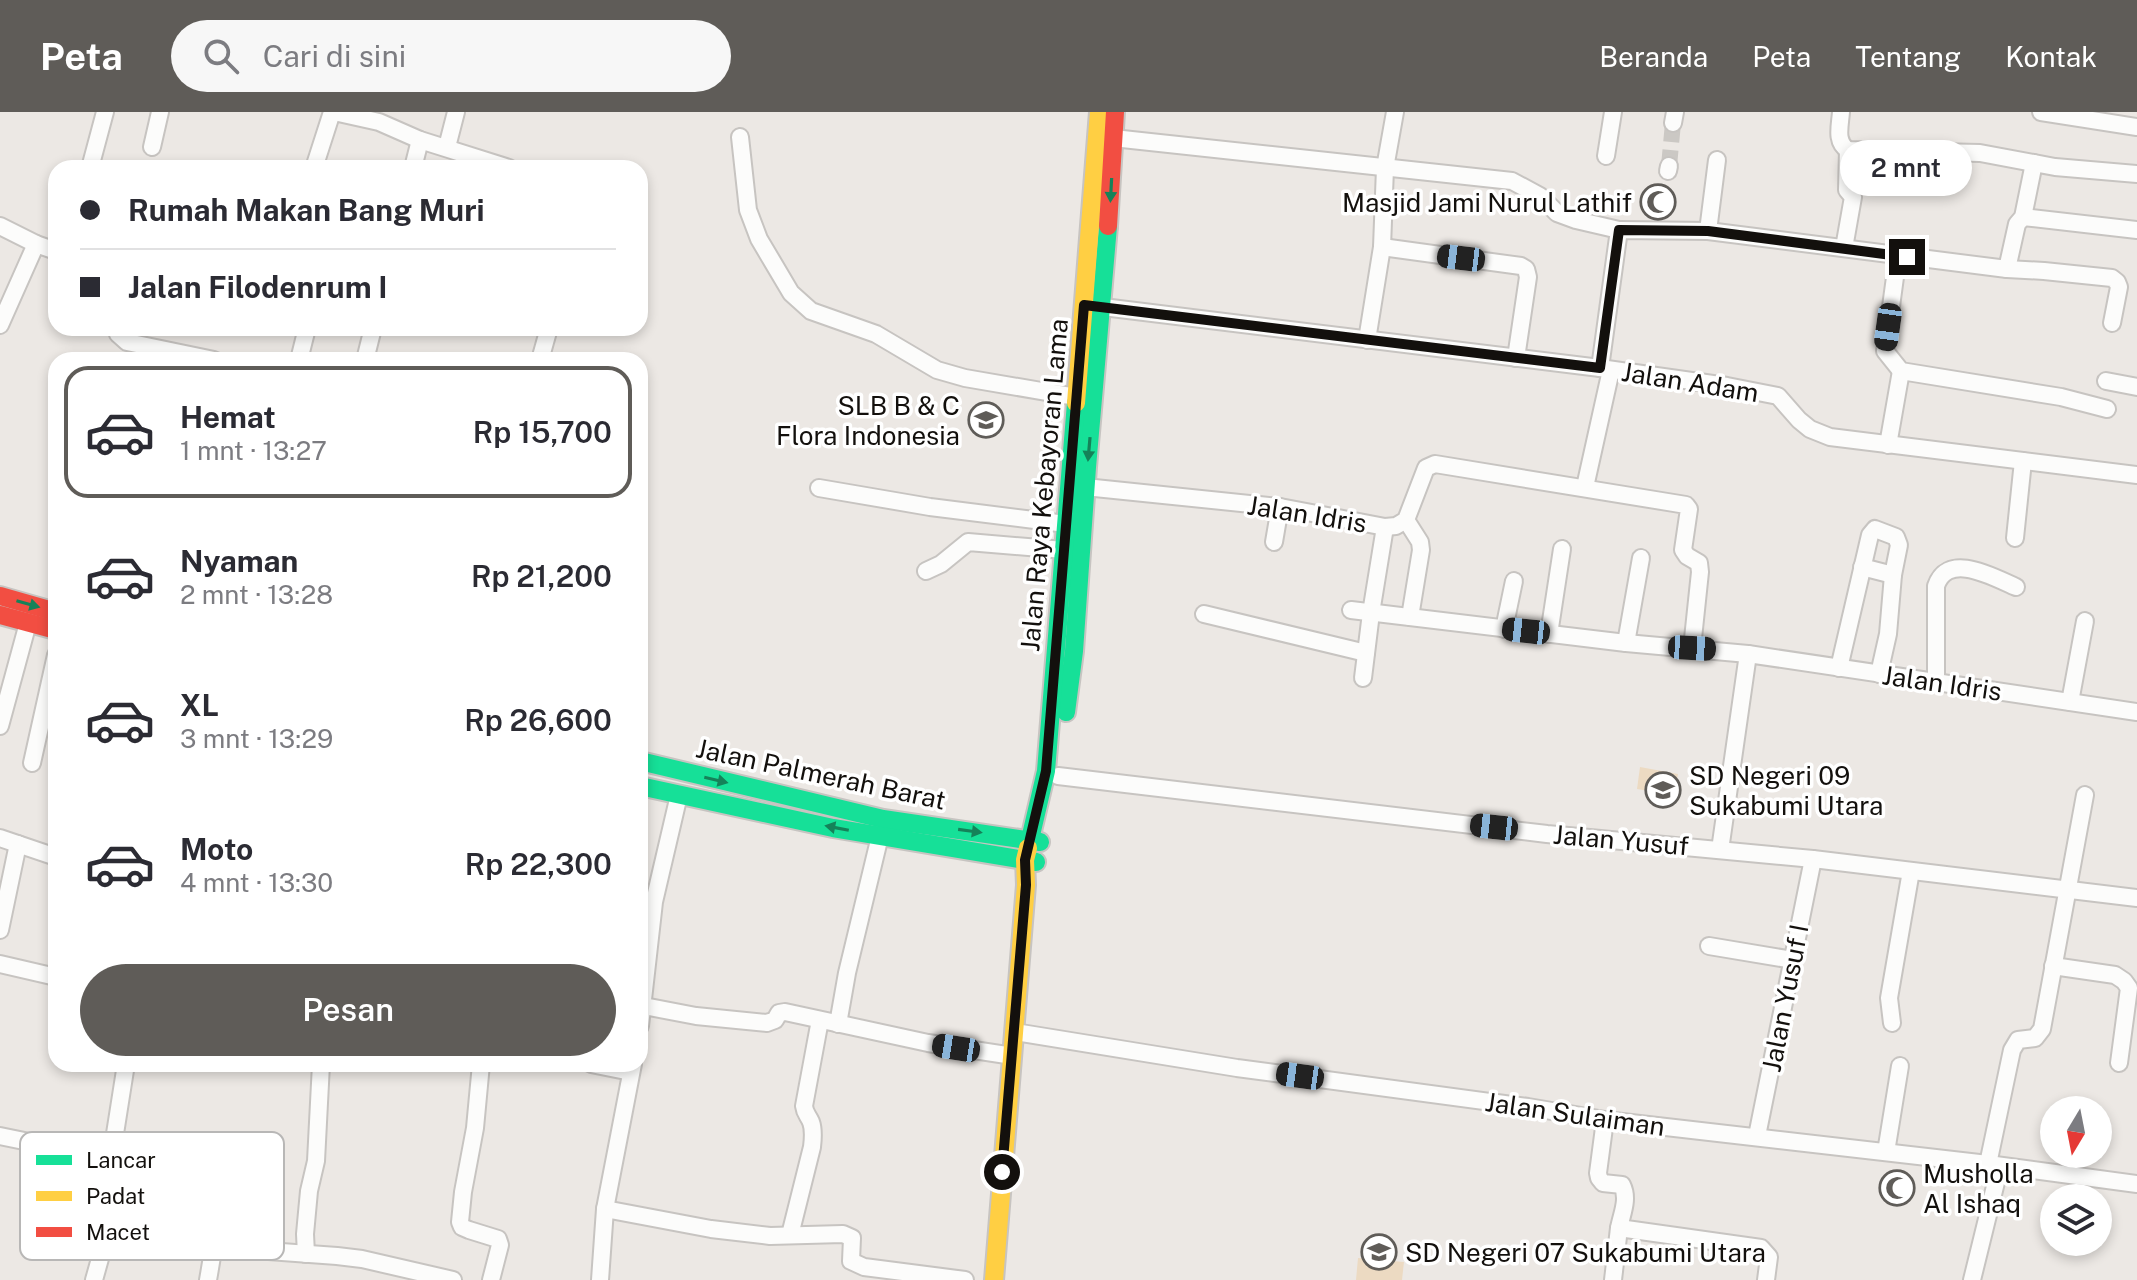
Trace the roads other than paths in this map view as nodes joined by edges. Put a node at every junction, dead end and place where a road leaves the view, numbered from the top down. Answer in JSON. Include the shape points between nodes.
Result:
{"nodes":[{"id":1,"x":105,"y":112,"type":"edge"},
{"id":2,"x":160,"y":112,"type":"edge"},
{"id":3,"x":333,"y":112,"type":"edge"},
{"id":4,"x":456,"y":112,"type":"edge"},
{"id":5,"x":1099,"y":112,"type":"edge"},
{"id":6,"x":1115,"y":112,"type":"edge"},
{"id":7,"x":1395,"y":112,"type":"edge"},
{"id":8,"x":1613,"y":112,"type":"edge"},
{"id":9,"x":1841,"y":112,"type":"edge"},
{"id":10,"x":2041,"y":112,"type":"edge"},
{"id":11,"x":2137,"y":127,"type":"edge"},
{"id":12,"x":740,"y":137,"type":"dead end"},
{"id":13,"x":1113,"y":138,"type":"junction"},
{"id":14,"x":420,"y":140,"type":"junction"},
{"id":15,"x":152,"y":147,"type":"dead end"},
{"id":16,"x":447,"y":147,"type":"junction"},
{"id":17,"x":1848,"y":150,"type":"junction"},
{"id":18,"x":1606,"y":156,"type":"dead end"},
{"id":19,"x":92,"y":160,"type":"edge"},
{"id":20,"x":317,"y":160,"type":"edge"},
{"id":21,"x":415,"y":160,"type":"edge"},
{"id":22,"x":485,"y":160,"type":"edge"},
{"id":23,"x":1717,"y":160,"type":"dead end"},
{"id":24,"x":2034,"y":163,"type":"junction"},
{"id":25,"x":1385,"y":168,"type":"junction"},
{"id":26,"x":2137,"y":174,"type":"edge"},
{"id":27,"x":2023,"y":217,"type":"junction"},
{"id":28,"x":0,"y":226,"type":"edge"},
{"id":29,"x":1619,"y":230,"type":"junction"},
{"id":30,"x":2137,"y":230,"type":"edge"},
{"id":31,"x":1708,"y":231,"type":"junction"},
{"id":32,"x":36,"y":244,"type":"junction"},
{"id":33,"x":1382,"y":247,"type":"junction"},
{"id":34,"x":48,"y":248,"type":"edge"},
{"id":35,"x":1844,"y":248,"type":"junction"},
{"id":36,"x":1898,"y":255,"type":"junction"},
{"id":37,"x":2007,"y":269,"type":"junction"},
{"id":38,"x":1093,"y":306,"type":"junction"},
{"id":39,"x":2112,"y":323,"type":"dead end"},
{"id":40,"x":0,"y":325,"type":"edge"},
{"id":41,"x":120,"y":336,"type":"edge"},
{"id":42,"x":1367,"y":340,"type":"junction"},
{"id":43,"x":175,"y":352,"type":"edge"},
{"id":44,"x":1516,"y":358,"type":"junction"},
{"id":45,"x":1605,"y":369,"type":"junction"},
{"id":46,"x":1901,"y":371,"type":"junction"},
{"id":47,"x":2106,"y":381,"type":"dead end"},
{"id":48,"x":2137,"y":387,"type":"edge"},
{"id":49,"x":1076,"y":397,"type":"junction"},
{"id":50,"x":2107,"y":409,"type":"dead end"},
{"id":51,"x":1888,"y":445,"type":"junction"},
{"id":52,"x":2023,"y":461,"type":"junction"},
{"id":53,"x":2137,"y":475,"type":"edge"},
{"id":54,"x":1085,"y":487,"type":"junction"},
{"id":55,"x":1585,"y":487,"type":"junction"},
{"id":56,"x":819,"y":488,"type":"dead end"},
{"id":57,"x":1280,"y":507,"type":"junction"},
{"id":58,"x":1406,"y":520,"type":"junction"},
{"id":59,"x":1066,"y":524,"type":"junction"},
{"id":60,"x":1385,"y":527,"type":"junction"},
{"id":61,"x":2015,"y":538,"type":"dead end"},
{"id":62,"x":1274,"y":542,"type":"dead end"},
{"id":63,"x":1562,"y":549,"type":"dead end"},
{"id":64,"x":1064,"y":550,"type":"junction"},
{"id":65,"x":1641,"y":558,"type":"dead end"},
{"id":66,"x":1862,"y":567,"type":"junction"},
{"id":67,"x":926,"y":571,"type":"dead end"},
{"id":68,"x":1893,"y":575,"type":"junction"},
{"id":69,"x":1514,"y":581,"type":"dead end"},
{"id":70,"x":2016,"y":587,"type":"dead end"},
{"id":71,"x":0,"y":596,"type":"edge"},
{"id":72,"x":48,"y":610,"type":"edge"},
{"id":73,"x":1351,"y":610,"type":"dead end"},
{"id":74,"x":1371,"y":613,"type":"junction"},
{"id":75,"x":1204,"y":614,"type":"dead end"},
{"id":76,"x":0,"y":615,"type":"edge"},
{"id":77,"x":1410,"y":617,"type":"junction"},
{"id":78,"x":2085,"y":621,"type":"dead end"},
{"id":79,"x":28,"y":623,"type":"junction"},
{"id":80,"x":48,"y":628,"type":"edge"},
{"id":81,"x":1504,"y":629,"type":"junction"},
{"id":82,"x":1549,"y":634,"type":"junction"},
{"id":83,"x":1626,"y":643,"type":"junction"},
{"id":84,"x":1692,"y":648,"type":"junction"},
{"id":85,"x":1366,"y":653,"type":"junction"},
{"id":86,"x":1740,"y":653,"type":"junction"},
{"id":87,"x":1839,"y":668,"type":"junction"},
{"id":88,"x":1879,"y":674,"type":"junction"},
{"id":89,"x":1363,"y":678,"type":"dead end"},
{"id":90,"x":1936,"y":682,"type":"junction"},
{"id":91,"x":48,"y":691,"type":"edge"},
{"id":92,"x":2070,"y":702,"type":"junction"},
{"id":93,"x":2137,"y":712,"type":"edge"},
{"id":94,"x":1,"y":719,"type":"edge"},
{"id":95,"x":32,"y":763,"type":"dead end"},
{"id":96,"x":648,"y":763,"type":"edge"},
{"id":97,"x":1058,"y":776,"type":"junction"},
{"id":98,"x":648,"y":788,"type":"edge"},
{"id":99,"x":679,"y":795,"type":"junction"},
{"id":100,"x":2085,"y":795,"type":"dead end"},
{"id":101,"x":880,"y":836,"type":"junction"},
{"id":102,"x":0,"y":838,"type":"edge"},
{"id":103,"x":1035,"y":841,"type":"junction"},
{"id":104,"x":18,"y":844,"type":"junction"},
{"id":105,"x":1720,"y":850,"type":"junction"},
{"id":106,"x":48,"y":854,"type":"edge"},
{"id":107,"x":1813,"y":859,"type":"junction"},
{"id":108,"x":1030,"y":861,"type":"junction"},
{"id":109,"x":1911,"y":871,"type":"junction"},
{"id":110,"x":2066,"y":890,"type":"junction"},
{"id":111,"x":2137,"y":898,"type":"edge"},
{"id":112,"x":0,"y":930,"type":"edge"},
{"id":113,"x":1709,"y":946,"type":"dead end"},
{"id":114,"x":1793,"y":960,"type":"junction"},
{"id":115,"x":0,"y":964,"type":"edge"},
{"id":116,"x":648,"y":964,"type":"edge"},
{"id":117,"x":2053,"y":966,"type":"junction"},
{"id":118,"x":48,"y":975,"type":"edge"},
{"id":119,"x":648,"y":1007,"type":"edge"},
{"id":120,"x":820,"y":1020,"type":"junction"},
{"id":121,"x":1892,"y":1023,"type":"dead end"},
{"id":122,"x":838,"y":1024,"type":"junction"},
{"id":123,"x":1015,"y":1032,"type":"junction"},
{"id":124,"x":1013,"y":1056,"type":"junction"},
{"id":125,"x":2119,"y":1063,"type":"dead end"},
{"id":126,"x":1900,"y":1066,"type":"dead end"},
{"id":127,"x":125,"y":1072,"type":"edge"},
{"id":128,"x":321,"y":1072,"type":"edge"},
{"id":129,"x":480,"y":1072,"type":"edge"},
{"id":130,"x":631,"y":1072,"type":"edge"},
{"id":131,"x":1605,"y":1120,"type":"junction"},
{"id":132,"x":121,"y":1132,"type":"edge"},
{"id":133,"x":0,"y":1136,"type":"edge"},
{"id":134,"x":1757,"y":1136,"type":"junction"},
{"id":135,"x":20,"y":1140,"type":"edge"},
{"id":136,"x":1886,"y":1152,"type":"junction"},
{"id":137,"x":1994,"y":1165,"type":"junction"},
{"id":138,"x":2137,"y":1184,"type":"edge"},
{"id":139,"x":605,"y":1209,"type":"junction"},
{"id":140,"x":1619,"y":1228,"type":"junction"},
{"id":141,"x":790,"y":1235,"type":"junction"},
{"id":142,"x":284,"y":1252,"type":"edge"},
{"id":143,"x":306,"y":1254,"type":"junction"},
{"id":144,"x":98,"y":1260,"type":"edge"},
{"id":145,"x":212,"y":1260,"type":"edge"},
{"id":146,"x":94,"y":1280,"type":"edge"},
{"id":147,"x":208,"y":1280,"type":"edge"},
{"id":148,"x":453,"y":1280,"type":"edge"},
{"id":149,"x":491,"y":1280,"type":"edge"},
{"id":150,"x":600,"y":1280,"type":"edge"},
{"id":151,"x":965,"y":1280,"type":"edge"},
{"id":152,"x":994,"y":1280,"type":"edge"},
{"id":153,"x":1613,"y":1280,"type":"edge"},
{"id":154,"x":1766,"y":1280,"type":"edge"},
{"id":155,"x":1972,"y":1280,"type":"edge"}],
"edges":[{"from":1,"to":19,"type":"street"},
{"from":2,"to":15,"type":"street"},
{"from":3,"to":14,"type":"street","via":[[379,122]]},
{"from":3,"to":20,"type":"street"},
{"from":4,"to":16,"type":"street"},
{"from":5,"to":38,"type":"main road","name":"Jalan Raya Kebayoran Lama"},
{"from":6,"to":13,"type":"main road","name":"Jalan Raya Kebayoran Lama"},
{"from":7,"to":25,"type":"street"},
{"from":8,"to":18,"type":"street"},
{"from":9,"to":17,"type":"street","via":[[1839,141]]},
{"from":10,"to":11,"type":"street"},
{"from":12,"to":49,"type":"street","via":[[748,210],[759,239],[791,293],[811,311],[876,334],[937,370]]},
{"from":13,"to":25,"type":"street"},
{"from":13,"to":38,"type":"main road","name":"Jalan Raya Kebayoran Lama","one_way":true},
{"from":14,"to":16,"type":"street"},
{"from":14,"to":21,"type":"street"},
{"from":16,"to":22,"type":"street"},
{"from":17,"to":24,"type":"street","via":[[1980,153]]},
{"from":17,"to":35,"type":"street","via":[[1847,190],[1853,197]]},
{"from":23,"to":31,"type":"street"},
{"from":24,"to":26,"type":"street"},
{"from":24,"to":27,"type":"street"},
{"from":25,"to":29,"type":"street","via":[[1512,181],[1540,196],[1557,213]]},
{"from":25,"to":33,"type":"street"},
{"from":27,"to":30,"type":"street"},
{"from":27,"to":37,"type":"street"},
{"from":28,"to":32,"type":"street"},
{"from":29,"to":31,"type":"street"},
{"from":29,"to":45,"type":"street"},
{"from":31,"to":35,"type":"street"},
{"from":32,"to":34,"type":"street"},
{"from":32,"to":40,"type":"street"},
{"from":33,"to":42,"type":"street"},
{"from":33,"to":44,"type":"street","via":[[1526,269]]},
{"from":35,"to":36,"type":"street"},
{"from":36,"to":37,"type":"street"},
{"from":36,"to":46,"type":"street","via":[[1885,351]]},
{"from":37,"to":39,"type":"street","via":[[2112,278],[2119,287]]},
{"from":38,"to":42,"type":"street","name":"Jalan Adam"},
{"from":38,"to":49,"type":"main road","name":"Jalan Raya Kebayoran Lama"},
{"from":38,"to":54,"type":"main road","name":"Jalan Raya Kebayoran Lama","one_way":true},
{"from":41,"to":43,"type":"street"},
{"from":42,"to":44,"type":"street","name":"Jalan Adam"},
{"from":44,"to":45,"type":"street","name":"Jalan Adam"},
{"from":45,"to":51,"type":"street","name":"Jalan Adam","via":[[1778,396],[1810,429]]},
{"from":45,"to":55,"type":"street"},
{"from":46,"to":50,"type":"street"},
{"from":46,"to":51,"type":"street"},
{"from":47,"to":48,"type":"street"},
{"from":49,"to":59,"type":"main road","name":"Jalan Raya Kebayoran Lama"},
{"from":51,"to":52,"type":"street","name":"Jalan Adam"},
{"from":52,"to":53,"type":"street","name":"Jalan Adam"},
{"from":52,"to":61,"type":"street"},
{"from":54,"to":57,"type":"street","name":"Jalan Idris"},
{"from":54,"to":97,"type":"main road","name":"Jalan Raya Kebayoran Lama","via":[[1074,651]]},
{"from":55,"to":58,"type":"street","name":"Jalan Idris","via":[[1435,464],[1426,468]]},
{"from":55,"to":84,"type":"street","name":"Jalan Idris","via":[[1689,509],[1683,550],[1699,563],[1700,572]]},
{"from":56,"to":59,"type":"street"},
{"from":57,"to":60,"type":"street","name":"Jalan Idris"},
{"from":57,"to":62,"type":"street"},
{"from":58,"to":60,"type":"street","name":"Jalan Idris"},
{"from":58,"to":77,"type":"street","via":[[1421,550]]},
{"from":59,"to":64,"type":"main road","name":"Jalan Raya Kebayoran Lama"},
{"from":60,"to":74,"type":"street"},
{"from":63,"to":82,"type":"street"},
{"from":64,"to":67,"type":"street","via":[[968,542]]},
{"from":64,"to":103,"type":"main road","name":"Jalan Raya Kebayoran Lama","via":[[1046,771]]},
{"from":65,"to":83,"type":"street"},
{"from":66,"to":68,"type":"street"},
{"from":66,"to":68,"type":"street","via":[[1875,529],[1898,539]]},
{"from":66,"to":87,"type":"street"},
{"from":68,"to":88,"type":"street"},
{"from":69,"to":81,"type":"street"},
{"from":70,"to":90,"type":"street","via":[[1973,569],[1952,569],[1939,577]]},
{"from":71,"to":72,"type":"main road","one_way":true},
{"from":73,"to":74,"type":"street","name":"Jalan Idris"},
{"from":74,"to":77,"type":"street","name":"Jalan Idris"},
{"from":74,"to":85,"type":"street"},
{"from":75,"to":85,"type":"street"},
{"from":76,"to":79,"type":"main road"},
{"from":77,"to":81,"type":"street","name":"Jalan Idris"},
{"from":78,"to":92,"type":"street"},
{"from":79,"to":80,"type":"main road"},
{"from":79,"to":94,"type":"street"},
{"from":81,"to":82,"type":"street","name":"Jalan Idris"},
{"from":82,"to":83,"type":"street","name":"Jalan Idris"},
{"from":83,"to":84,"type":"street","name":"Jalan Idris"},
{"from":84,"to":86,"type":"street","name":"Jalan Idris"},
{"from":85,"to":89,"type":"street"},
{"from":86,"to":87,"type":"street","name":"Jalan Idris"},
{"from":86,"to":105,"type":"street"},
{"from":87,"to":88,"type":"street","name":"Jalan Idris"},
{"from":88,"to":90,"type":"street","name":"Jalan Idris"},
{"from":90,"to":92,"type":"street","name":"Jalan Idris"},
{"from":91,"to":95,"type":"street"},
{"from":92,"to":93,"type":"street","name":"Jalan Idris"},
{"from":96,"to":103,"type":"main road","name":"Jalan Palmerah Barat","one_way":true,"via":[[883,819]]},
{"from":97,"to":103,"type":"main road","name":"Jalan Raya Kebayoran Lama"},
{"from":97,"to":105,"type":"street","name":"Jalan Yusuf"},
{"from":98,"to":99,"type":"main road","name":"Jalan Palmerah Barat"},
{"from":101,"to":99,"type":"main road","name":"Jalan Palmerah Barat","one_way":true},
{"from":99,"to":116,"type":"street","via":[[654,902]]},
{"from":100,"to":110,"type":"street"},
{"from":101,"to":108,"type":"main road","name":"Jalan Palmerah Barat"},
{"from":101,"to":122,"type":"street"},
{"from":102,"to":104,"type":"street"},
{"from":103,"to":108,"type":"main road","name":"Jalan Raya Kebayoran Lama"},
{"from":104,"to":106,"type":"street"},
{"from":104,"to":112,"type":"street"},
{"from":105,"to":107,"type":"street","name":"Jalan Yusuf"},
{"from":107,"to":109,"type":"street","name":"Jalan Yusuf"},
{"from":107,"to":114,"type":"street","name":"Jalan Yusuf I"},
{"from":108,"to":123,"type":"main road","name":"Jalan Raya Kebayoran Lama"},
{"from":109,"to":110,"type":"street","name":"Jalan Yusuf"},
{"from":109,"to":121,"type":"street","via":[[1889,998]]},
{"from":110,"to":111,"type":"street","name":"Jalan Yusuf"},
{"from":110,"to":117,"type":"street"},
{"from":113,"to":114,"type":"street"},
{"from":114,"to":134,"type":"street","name":"Jalan Yusuf I"},
{"from":115,"to":118,"type":"street"},
{"from":117,"to":125,"type":"street","via":[[2115,975],[2129,988]]},
{"from":117,"to":137,"type":"street","via":[[2039,1034],[2018,1040],[2012,1050]]},
{"from":119,"to":120,"type":"street","via":[[767,1023],[781,1012]]},
{"from":120,"to":122,"type":"street"},
{"from":120,"to":141,"type":"street","via":[[804,1106],[812,1147]]},
{"from":122,"to":124,"type":"street"},
{"from":123,"to":124,"type":"main road","name":"Jalan Raya Kebayoran Lama"},
{"from":123,"to":131,"type":"street","name":"Jalan Sulaiman"},
{"from":124,"to":152,"type":"main road","name":"Jalan Raya Kebayoran Lama"},
{"from":126,"to":136,"type":"street"},
{"from":127,"to":132,"type":"street"},
{"from":128,"to":143,"type":"street"},
{"from":129,"to":149,"type":"street","via":[[460,1222],[498,1239]]},
{"from":130,"to":139,"type":"street"},
{"from":131,"to":134,"type":"street","name":"Jalan Sulaiman"},
{"from":131,"to":140,"type":"street","via":[[1598,1173],[1603,1183],[1625,1190]]},
{"from":133,"to":135,"type":"street"},
{"from":134,"to":136,"type":"street","name":"Jalan Sulaiman"},
{"from":136,"to":137,"type":"street","name":"Jalan Sulaiman"},
{"from":137,"to":138,"type":"street","name":"Jalan Sulaiman"},
{"from":137,"to":155,"type":"street"},
{"from":139,"to":141,"type":"street","via":[[711,1229]]},
{"from":139,"to":150,"type":"street"},
{"from":140,"to":153,"type":"street"},
{"from":140,"to":154,"type":"street","via":[[1761,1248],[1769,1257]]},
{"from":141,"to":151,"type":"street","via":[[843,1234],[852,1238],[851,1261],[864,1267]]},
{"from":142,"to":143,"type":"street"},
{"from":143,"to":148,"type":"street","via":[[362,1259]]},
{"from":144,"to":146,"type":"street"},
{"from":145,"to":147,"type":"street"}]}
